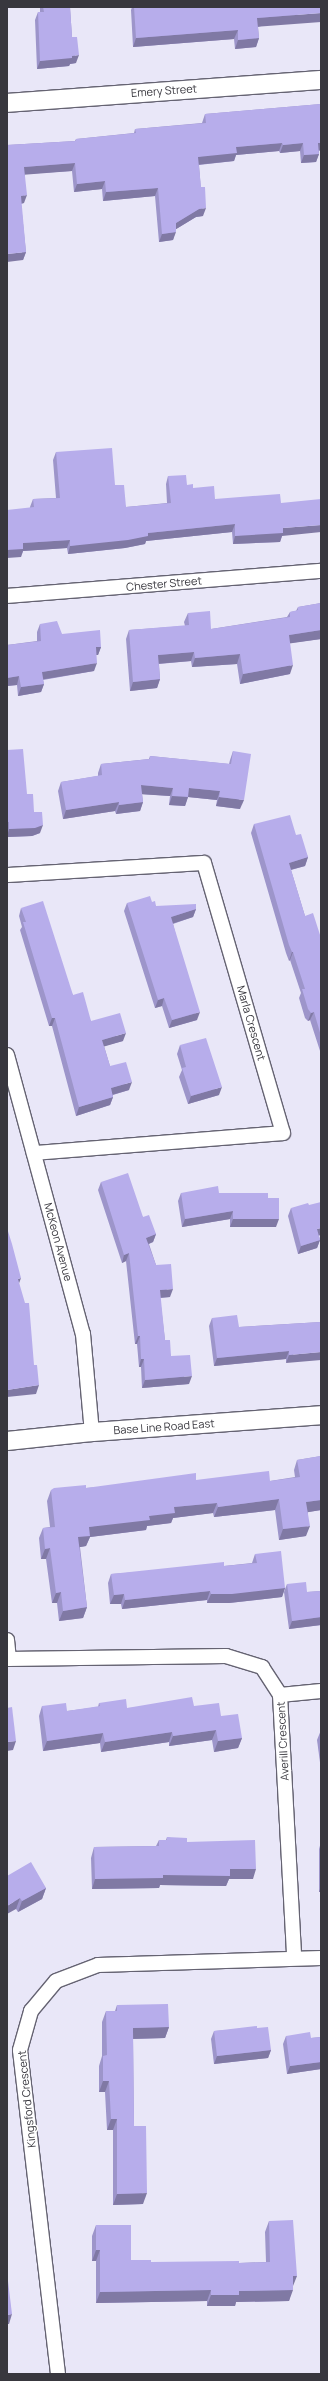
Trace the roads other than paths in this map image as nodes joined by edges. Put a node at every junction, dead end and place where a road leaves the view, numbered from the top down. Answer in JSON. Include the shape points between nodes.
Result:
{"nodes":[{"id":1,"x":321,"y":80,"type":"edge"},
{"id":2,"x":7,"y":103,"type":"edge"},
{"id":3,"x":321,"y":571,"type":"edge"},
{"id":4,"x":7,"y":596,"type":"edge"},
{"id":5,"x":7,"y":875,"type":"edge"},
{"id":6,"x":7,"y":1055,"type":"edge"},
{"id":7,"x":34,"y":1153,"type":"junction"},
{"id":8,"x":321,"y":1414,"type":"edge"},
{"id":9,"x":92,"y":1432,"type":"junction"},
{"id":10,"x":7,"y":1441,"type":"edge"},
{"id":11,"x":7,"y":1640,"type":"edge"},
{"id":12,"x":8,"y":1659,"type":"edge"},
{"id":13,"x":321,"y":1691,"type":"edge"},
{"id":14,"x":280,"y":1695,"type":"junction"},
{"id":15,"x":294,"y":1957,"type":"junction"},
{"id":16,"x":321,"y":1958,"type":"edge"},
{"id":17,"x":58,"y":2374,"type":"edge"}],
"edges":[{"from":1,"to":2,"type":"street","name":"Emery Street"},
{"from":3,"to":4,"type":"street","name":"Chester Street"},
{"from":5,"to":7,"type":"street","name":"Marla Crescent","via":[[204,863],[283,1133]]},
{"from":6,"to":7,"type":"street","name":"McKeon Avenue"},
{"from":7,"to":9,"type":"street","name":"McKeon Avenue","via":[[83,1334]]},
{"from":8,"to":9,"type":"street","name":"Base Line Road East"},
{"from":9,"to":10,"type":"street","name":"Base Line Road East"},
{"from":11,"to":12,"type":"street"},
{"from":12,"to":14,"type":"street","name":"Averill Crescent","via":[[226,1656],[262,1666]]},
{"from":13,"to":14,"type":"street"},
{"from":14,"to":15,"type":"street","name":"Averill Crescent"},
{"from":15,"to":16,"type":"street","name":"Kingsford Crescent"},
{"from":15,"to":17,"type":"street","name":"Kingsford Crescent","via":[[98,1965],[56,1981],[31,2011],[20,2050]]}]}
